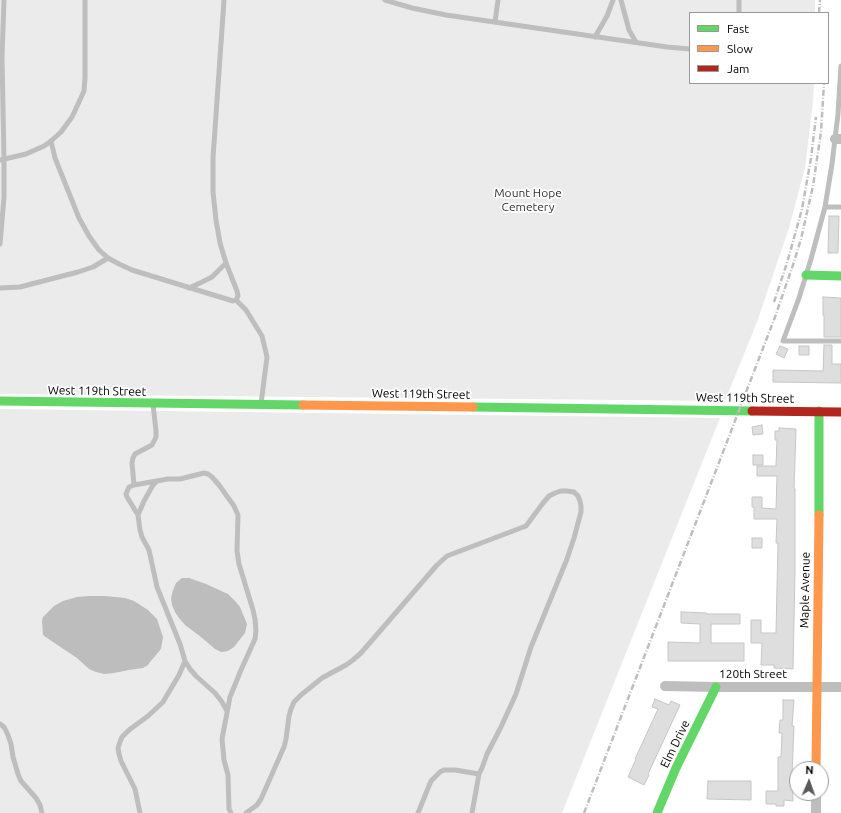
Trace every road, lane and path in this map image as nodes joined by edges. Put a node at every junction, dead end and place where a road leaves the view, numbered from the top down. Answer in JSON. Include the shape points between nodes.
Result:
{"nodes":[{"id":1,"x":4,"y":0,"type":"edge"},
{"id":2,"x":85,"y":0,"type":"edge"},
{"id":3,"x":224,"y":0,"type":"edge"},
{"id":4,"x":385,"y":0,"type":"edge"},
{"id":5,"x":498,"y":0,"type":"edge"},
{"id":6,"x":613,"y":0,"type":"edge"},
{"id":7,"x":621,"y":0,"type":"edge"},
{"id":8,"x":739,"y":0,"type":"edge"},
{"id":9,"x":739,"y":12,"type":"edge"},
{"id":10,"x":495,"y":22,"type":"junction"},
{"id":11,"x":595,"y":37,"type":"junction"},
{"id":12,"x":636,"y":42,"type":"junction"},
{"id":13,"x":689,"y":49,"type":"edge"},
{"id":14,"x":841,"y":66,"type":"edge"},
{"id":15,"x":841,"y":71,"type":"edge"},
{"id":16,"x":838,"y":139,"type":"edge"},
{"id":17,"x":51,"y":142,"type":"junction"},
{"id":18,"x":2,"y":160,"type":"edge"},
{"id":19,"x":825,"y":207,"type":"junction"},
{"id":20,"x":841,"y":207,"type":"edge"},
{"id":21,"x":0,"y":244,"type":"edge"},
{"id":22,"x":108,"y":258,"type":"junction"},
{"id":23,"x":226,"y":263,"type":"junction"},
{"id":24,"x":806,"y":275,"type":"junction"},
{"id":25,"x":841,"y":276,"type":"edge"},
{"id":26,"x":0,"y":288,"type":"edge"},
{"id":27,"x":189,"y":288,"type":"junction"},
{"id":28,"x":236,"y":300,"type":"junction"},
{"id":29,"x":841,"y":341,"type":"edge"},
{"id":30,"x":0,"y":402,"type":"edge"},
{"id":31,"x":153,"y":403,"type":"junction"},
{"id":32,"x":261,"y":405,"type":"junction"},
{"id":33,"x":819,"y":411,"type":"junction"},
{"id":34,"x":841,"y":412,"type":"edge"},
{"id":35,"x":157,"y":481,"type":"junction"},
{"id":36,"x":134,"y":485,"type":"junction"},
{"id":37,"x":138,"y":515,"type":"junction"},
{"id":38,"x":185,"y":662,"type":"junction"},
{"id":39,"x":665,"y":686,"type":"dead end"},
{"id":40,"x":817,"y":686,"type":"junction"},
{"id":41,"x":716,"y":687,"type":"junction"},
{"id":42,"x":841,"y":687,"type":"edge"},
{"id":43,"x":227,"y":711,"type":"junction"},
{"id":44,"x":0,"y":724,"type":"edge"},
{"id":45,"x":816,"y":761,"type":"edge"},
{"id":46,"x":480,"y":774,"type":"junction"},
{"id":47,"x":816,"y":801,"type":"edge"},
{"id":48,"x":42,"y":813,"type":"edge"},
{"id":49,"x":140,"y":813,"type":"edge"},
{"id":50,"x":231,"y":813,"type":"edge"},
{"id":51,"x":246,"y":813,"type":"edge"},
{"id":52,"x":418,"y":813,"type":"edge"},
{"id":53,"x":472,"y":813,"type":"edge"},
{"id":54,"x":657,"y":813,"type":"edge"},
{"id":55,"x":816,"y":813,"type":"edge"}],
"edges":[{"from":1,"to":18,"type":"lane"},
{"from":2,"to":17,"type":"lane","via":[[84,91],[72,116]]},
{"from":3,"to":23,"type":"lane","via":[[213,185],[216,220]]},
{"from":4,"to":10,"type":"lane","via":[[446,15]]},
{"from":5,"to":10,"type":"lane"},
{"from":6,"to":11,"type":"lane"},
{"from":7,"to":12,"type":"lane","via":[[629,30]]},
{"from":8,"to":9,"type":"lane"},
{"from":10,"to":11,"type":"lane"},
{"from":11,"to":12,"type":"lane"},
{"from":12,"to":13,"type":"lane"},
{"from":14,"to":15,"type":"lane"},
{"from":15,"to":16,"type":"lane"},
{"from":16,"to":19,"type":"lane"},
{"from":17,"to":18,"type":"lane","via":[[26,154]]},
{"from":17,"to":22,"type":"lane","via":[[79,218],[89,236]]},
{"from":18,"to":21,"type":"lane","via":[[4,197]]},
{"from":19,"to":20,"type":"lane"},
{"from":19,"to":24,"type":"lane"},
{"from":22,"to":26,"type":"lane","via":[[78,272],[20,287]]},
{"from":22,"to":27,"type":"lane","via":[[132,270]]},
{"from":23,"to":27,"type":"lane","via":[[212,277]]},
{"from":23,"to":28,"type":"lane","via":[[237,291]]},
{"from":24,"to":25,"type":"street"},
{"from":24,"to":29,"type":"lane","via":[[782,340]]},
{"from":27,"to":28,"type":"lane"},
{"from":28,"to":32,"type":"lane","via":[[246,310],[262,336],[266,357]]},
{"from":30,"to":31,"type":"street","name":"West 119th Street"},
{"from":31,"to":32,"type":"street","name":"West 119th Street"},
{"from":31,"to":36,"type":"lane","via":[[156,437],[152,446],[135,454],[133,458]]},
{"from":32,"to":33,"type":"street","name":"West 119th Street"},
{"from":33,"to":34,"type":"street","name":"West 119th Street"},
{"from":33,"to":40,"type":"street","name":"Maple Avenue"},
{"from":35,"to":36,"type":"lane"},
{"from":35,"to":37,"type":"lane"},
{"from":35,"to":43,"type":"lane","via":[[208,474],[219,485],[238,515],[239,564],[254,610],[256,631],[255,639],[233,688]]},
{"from":36,"to":37,"type":"lane","via":[[126,494]]},
{"from":37,"to":38,"type":"lane","via":[[157,587]]},
{"from":38,"to":43,"type":"lane","via":[[215,693]]},
{"from":38,"to":49,"type":"lane","via":[[162,702],[122,737],[118,748],[134,789]]},
{"from":39,"to":41,"type":"street","name":"120th Street"},
{"from":40,"to":41,"type":"street","name":"120th Street"},
{"from":40,"to":42,"type":"street","name":"120th Street"},
{"from":40,"to":45,"type":"street","name":"Maple Avenue"},
{"from":41,"to":54,"type":"street","name":"Elm Drive"},
{"from":43,"to":50,"type":"lane","via":[[222,740]]},
{"from":44,"to":48,"type":"lane","via":[[8,735],[21,781],[36,798]]},
{"from":46,"to":51,"type":"lane","via":[[516,694],[531,647],[567,559],[581,506],[574,492],[561,491],[549,496],[526,526],[447,556],[361,653],[301,695],[291,709],[284,747],[261,799]]},
{"from":46,"to":52,"type":"lane","via":[[455,770],[440,772],[430,781]]},
{"from":46,"to":53,"type":"lane"},
{"from":47,"to":55,"type":"street"}]}
